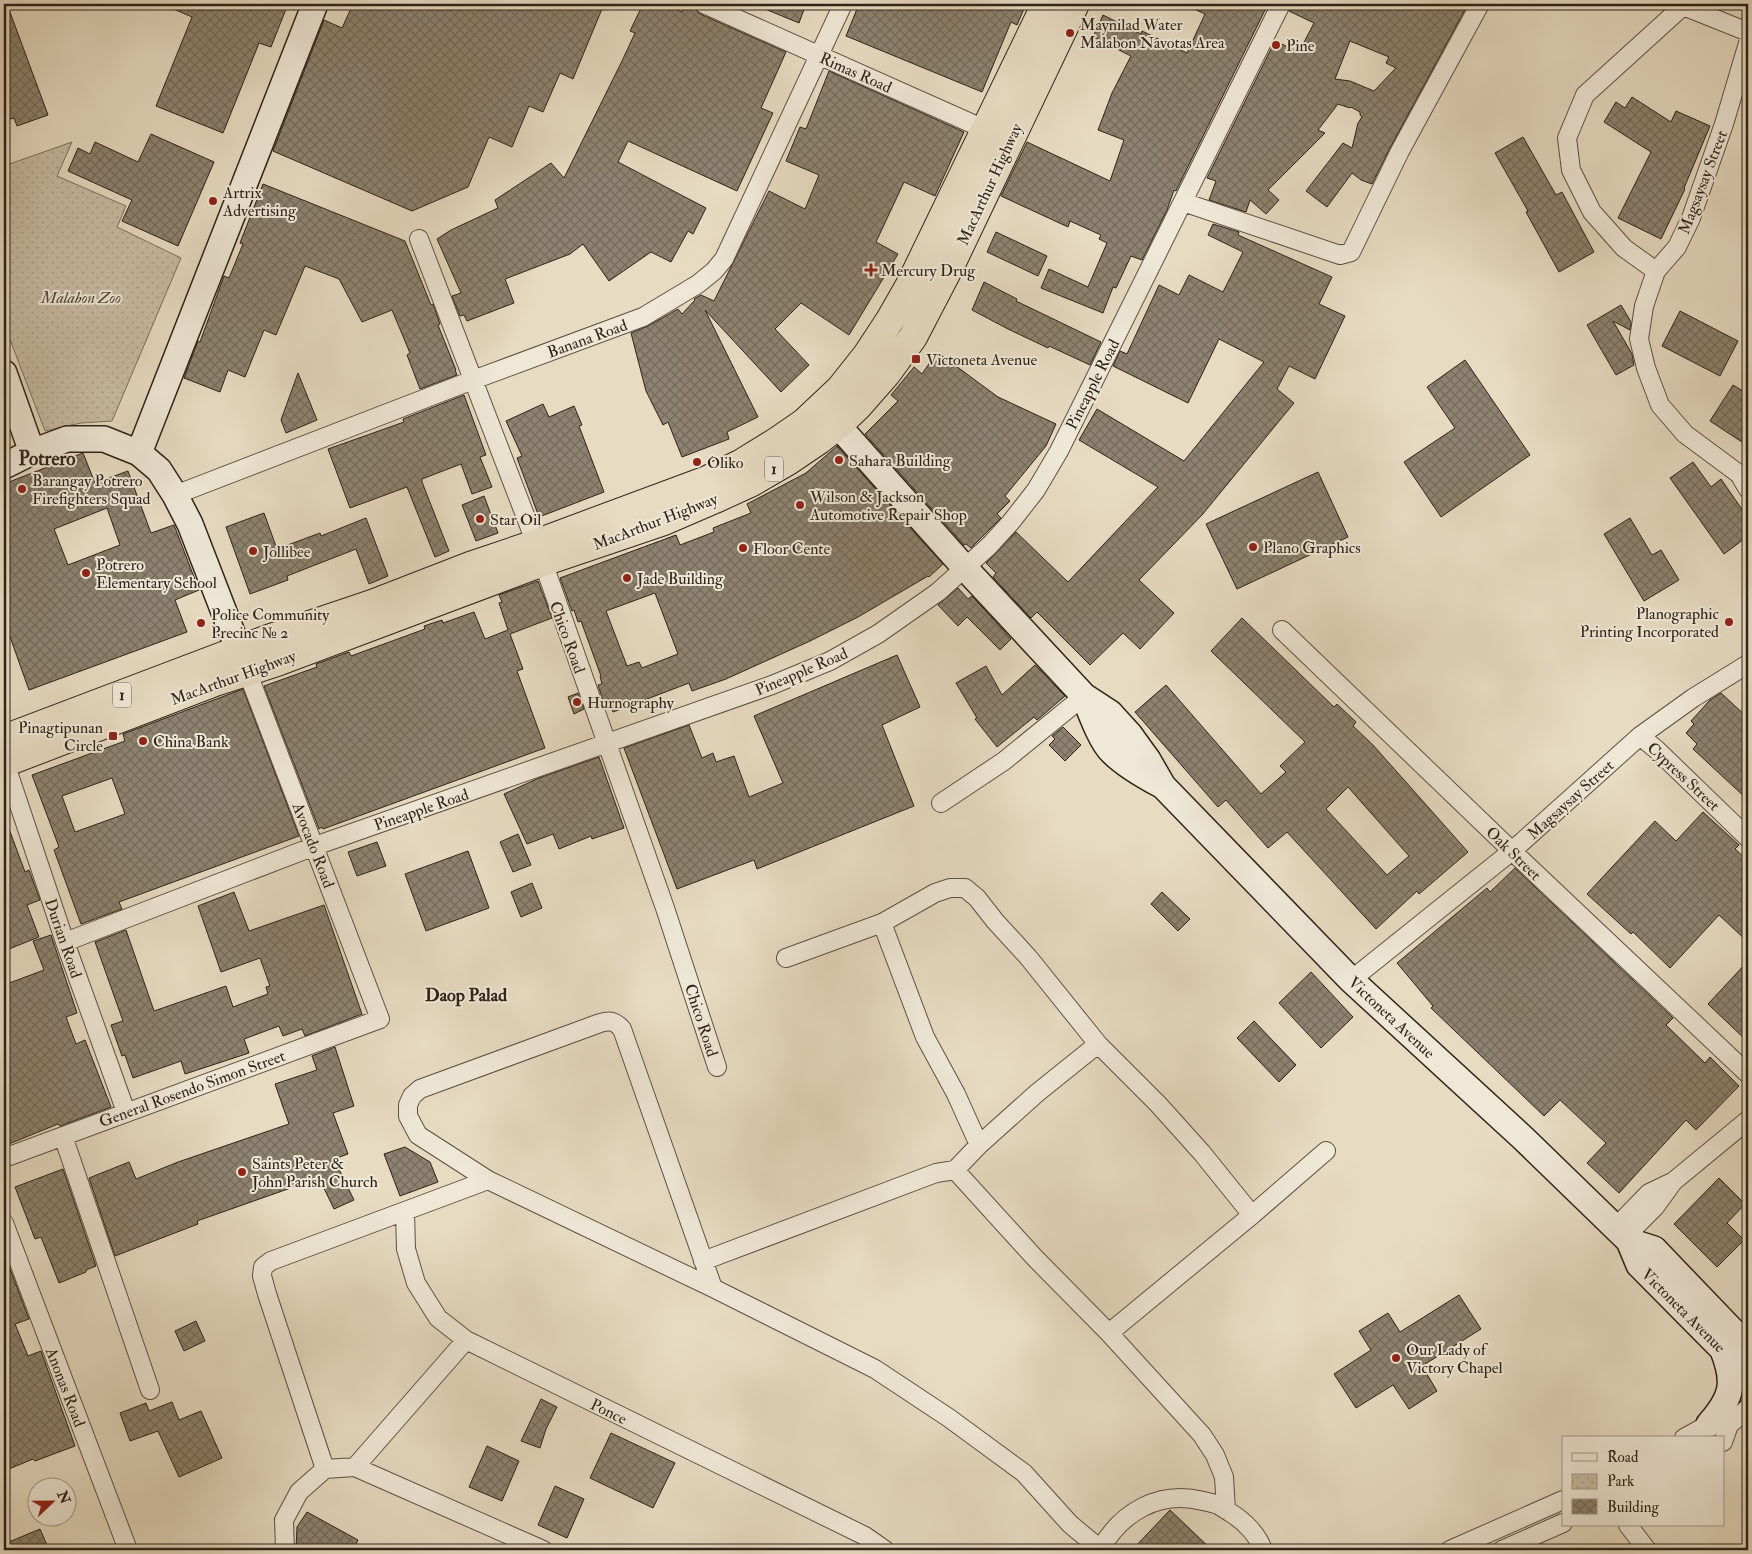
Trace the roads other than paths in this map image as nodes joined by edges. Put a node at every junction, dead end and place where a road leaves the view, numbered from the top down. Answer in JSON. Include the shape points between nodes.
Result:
{"nodes":[{"id":1,"x":315,"y":4,"type":"edge"},
{"id":2,"x":704,"y":4,"type":"edge"},
{"id":3,"x":843,"y":4,"type":"edge"},
{"id":4,"x":1046,"y":4,"type":"edge"},
{"id":5,"x":1075,"y":4,"type":"edge"},
{"id":6,"x":1282,"y":4,"type":"edge"},
{"id":7,"x":1480,"y":4,"type":"edge"},
{"id":8,"x":1681,"y":5,"type":"edge"},
{"id":9,"x":1748,"y":32,"type":"edge"},
{"id":10,"x":1748,"y":43,"type":"edge"},
{"id":11,"x":819,"y":55,"type":"junction"},
{"id":12,"x":997,"y":135,"type":"junction"},
{"id":13,"x":1183,"y":202,"type":"junction"},
{"id":14,"x":419,"y":239,"type":"dead end"},
{"id":15,"x":1656,"y":271,"type":"junction"},
{"id":16,"x":4,"y":373,"type":"edge"},
{"id":17,"x":473,"y":380,"type":"junction"},
{"id":18,"x":830,"y":416,"type":"junction"},
{"id":19,"x":32,"y":452,"type":"junction"},
{"id":20,"x":139,"y":454,"type":"junction"},
{"id":21,"x":4,"y":466,"type":"edge"},
{"id":22,"x":1743,"y":474,"type":"edge"},
{"id":23,"x":1748,"y":489,"type":"edge"},
{"id":24,"x":175,"y":495,"type":"junction"},
{"id":25,"x":539,"y":553,"type":"junction"},
{"id":26,"x":965,"y":568,"type":"junction"},
{"id":27,"x":1282,"y":630,"type":"dead end"},
{"id":28,"x":243,"y":661,"type":"junction"},
{"id":29,"x":1748,"y":664,"type":"edge"},
{"id":30,"x":1084,"y":696,"type":"junction"},
{"id":31,"x":1640,"y":736,"type":"junction"},
{"id":32,"x":606,"y":744,"type":"junction"},
{"id":33,"x":4,"y":756,"type":"edge"},
{"id":34,"x":942,"y":802,"type":"dead end"},
{"id":35,"x":1748,"y":838,"type":"edge"},
{"id":36,"x":315,"y":846,"type":"junction"},
{"id":37,"x":1512,"y":851,"type":"junction"},
{"id":38,"x":882,"y":923,"type":"junction"},
{"id":39,"x":65,"y":942,"type":"junction"},
{"id":40,"x":786,"y":958,"type":"dead end"},
{"id":41,"x":1352,"y":980,"type":"junction"},
{"id":42,"x":380,"y":1019,"type":"joint"},
{"id":43,"x":1098,"y":1044,"type":"junction"},
{"id":44,"x":717,"y":1068,"type":"dead end"},
{"id":45,"x":1748,"y":1074,"type":"edge"},
{"id":46,"x":126,"y":1112,"type":"junction"},
{"id":47,"x":1748,"y":1120,"type":"edge"},
{"id":48,"x":63,"y":1136,"type":"junction"},
{"id":49,"x":979,"y":1145,"type":"junction"},
{"id":50,"x":1326,"y":1151,"type":"dead end"},
{"id":51,"x":4,"y":1158,"type":"edge"},
{"id":52,"x":955,"y":1170,"type":"junction"},
{"id":53,"x":488,"y":1180,"type":"junction"},
{"id":54,"x":405,"y":1212,"type":"junction"},
{"id":55,"x":1252,"y":1215,"type":"junction"},
{"id":56,"x":4,"y":1223,"type":"edge"},
{"id":57,"x":1623,"y":1235,"type":"junction"},
{"id":58,"x":703,"y":1261,"type":"junction"},
{"id":59,"x":713,"y":1288,"type":"junction"},
{"id":60,"x":1109,"y":1333,"type":"junction"},
{"id":61,"x":466,"y":1340,"type":"junction"},
{"id":62,"x":1748,"y":1347,"type":"edge"},
{"id":63,"x":1722,"y":1348,"type":"junction"},
{"id":64,"x":1748,"y":1375,"type":"edge"},
{"id":65,"x":150,"y":1390,"type":"dead end"},
{"id":66,"x":1748,"y":1408,"type":"edge"},
{"id":67,"x":1720,"y":1430,"type":"edge"},
{"id":68,"x":1693,"y":1436,"type":"edge"},
{"id":69,"x":355,"y":1467,"type":"junction"},
{"id":70,"x":325,"y":1469,"type":"junction"},
{"id":71,"x":1562,"y":1500,"type":"edge"},
{"id":72,"x":1226,"y":1510,"type":"junction"},
{"id":73,"x":1562,"y":1523,"type":"edge"},
{"id":74,"x":1629,"y":1526,"type":"edge"},
{"id":75,"x":1461,"y":1548,"type":"edge"},
{"id":76,"x":128,"y":1550,"type":"edge"},
{"id":77,"x":285,"y":1550,"type":"edge"},
{"id":78,"x":543,"y":1550,"type":"edge"},
{"id":79,"x":885,"y":1550,"type":"edge"},
{"id":80,"x":1100,"y":1550,"type":"edge"},
{"id":81,"x":1263,"y":1550,"type":"edge"},
{"id":82,"x":1502,"y":1550,"type":"edge"},
{"id":83,"x":1647,"y":1550,"type":"edge"}],
"edges":[{"from":1,"to":20,"type":"main road"},
{"from":2,"to":11,"type":"street","name":"Rimas Road"},
{"from":3,"to":11,"type":"street","name":"Banana Road"},
{"from":4,"to":12,"type":"highway","name":"MacArthur Highway","number":"1"},
{"from":5,"to":12,"type":"highway","name":"MacArthur Highway","number":"1"},
{"from":6,"to":13,"type":"street","name":"Pineapple Road"},
{"from":7,"to":13,"type":"street","via":[[1400,151],[1351,252],[1340,255]]},
{"from":8,"to":9,"type":"street"},
{"from":8,"to":15,"type":"street","via":[[1585,95],[1567,138],[1571,170],[1592,212],[1624,248]]},
{"from":10,"to":15,"type":"street","name":"Magsaysay Street","via":[[1691,218],[1677,247]]},
{"from":11,"to":12,"type":"street","name":"Rimas Road"},
{"from":11,"to":17,"type":"street","name":"Banana Road","via":[[724,259],[714,271],[643,317]]},
{"from":12,"to":18,"type":"highway","name":"MacArthur Highway","number":"1","via":[[890,320],[840,389]]},
{"from":13,"to":26,"type":"street","name":"Pineapple Road","via":[[1059,451],[1036,490],[1011,522]]},
{"from":14,"to":17,"type":"street","name":"Chico Road"},
{"from":15,"to":22,"type":"street","via":[[1644,306],[1639,338],[1660,405],[1685,434]]},
{"from":16,"to":19,"type":"main road"},
{"from":17,"to":24,"type":"street","name":"Banana Road"},
{"from":17,"to":25,"type":"street","name":"Chico Road"},
{"from":18,"to":25,"type":"highway","name":"MacArthur Highway","number":"1","via":[[805,422],[707,480]]},
{"from":18,"to":26,"type":"main road","name":"Victoneta Avenue"},
{"from":19,"to":20,"type":"main road","via":[[67,439],[104,439]]},
{"from":19,"to":21,"type":"main road"},
{"from":20,"to":24,"type":"main road","via":[[159,470]]},
{"from":22,"to":23,"type":"street"},
{"from":24,"to":28,"type":"main road","via":[[190,524]]},
{"from":25,"to":28,"type":"highway","name":"MacArthur Highway","number":"1","via":[[470,566],[372,604]]},
{"from":25,"to":32,"type":"street","name":"Chico Road"},
{"from":26,"to":30,"type":"main road","name":"Victoneta Avenue"},
{"from":26,"to":32,"type":"street","name":"Pineapple Road","via":[[906,615],[830,662]]},
{"from":27,"to":37,"type":"street","name":"Oak Street"},
{"from":28,"to":33,"type":"highway","name":"MacArthur Highway","number":"1"},
{"from":28,"to":36,"type":"street","name":"Avocado Road"},
{"from":29,"to":31,"type":"street","name":"Magsaysay Street","via":[[1692,698]]},
{"from":30,"to":34,"type":"street","via":[[1004,761]]},
{"from":30,"to":41,"type":"main road","name":"Victoneta Avenue","via":[[1110,713],[1130,735],[1163,786]]},
{"from":31,"to":35,"type":"street","name":"Cypress Street"},
{"from":31,"to":37,"type":"street","name":"Magsaysay Street"},
{"from":32,"to":36,"type":"street","name":"Pineapple Road"},
{"from":32,"to":44,"type":"street","name":"Chico Road","via":[[665,908]]},
{"from":33,"to":39,"type":"street","name":"Durian Road"},
{"from":36,"to":39,"type":"street","name":"Pineapple Road"},
{"from":36,"to":42,"type":"street","name":"Avocado Road"},
{"from":37,"to":41,"type":"street","name":"Magsaysay Street"},
{"from":37,"to":45,"type":"street","name":"Oak Street"},
{"from":38,"to":40,"type":"street"},
{"from":38,"to":43,"type":"street","via":[[935,893],[965,888],[1028,956]]},
{"from":38,"to":49,"type":"street","via":[[925,1037]]},
{"from":39,"to":46,"type":"street","name":"Durian Road"},
{"from":41,"to":57,"type":"main road","name":"Victoneta Avenue"},
{"from":42,"to":46,"type":"street","name":"General Rosendo Simon Street"},
{"from":43,"to":49,"type":"street"},
{"from":43,"to":55,"type":"street","via":[[1158,1104]]},
{"from":46,"to":48,"type":"street","name":"General Rosendo Simon Street"},
{"from":47,"to":57,"type":"street","via":[[1674,1181],[1655,1207]]},
{"from":48,"to":51,"type":"street","name":"General Rosendo Simon Street"},
{"from":48,"to":65,"type":"street"},
{"from":49,"to":52,"type":"street"},
{"from":50,"to":55,"type":"street"},
{"from":52,"to":58,"type":"street","via":[[936,1173]]},
{"from":52,"to":60,"type":"street"},
{"from":53,"to":54,"type":"street"},
{"from":53,"to":58,"type":"street","via":[[418,1135],[408,1116],[412,1096],[420,1089],[600,1023],[616,1023],[622,1029]]},
{"from":53,"to":59,"type":"street"},
{"from":54,"to":61,"type":"street","name":"Ponce","via":[[406,1248],[416,1283],[438,1318]]},
{"from":54,"to":70,"type":"street","via":[[272,1261],[262,1269],[267,1294]]},
{"from":55,"to":60,"type":"street"},
{"from":56,"to":76,"type":"street","name":"Anonas Road"},
{"from":57,"to":62,"type":"main road","name":"Victoneta Avenue","via":[[1654,1249]]},
{"from":57,"to":63,"type":"main road","name":"Victoneta Avenue","via":[[1639,1265]]},
{"from":58,"to":59,"type":"street"},
{"from":59,"to":80,"type":"street","via":[[875,1369],[950,1418],[1024,1473],[1070,1524]]},
{"from":60,"to":72,"type":"street","via":[[1202,1435],[1224,1477]]},
{"from":61,"to":69,"type":"street"},
{"from":61,"to":79,"type":"street","name":"Ponce","via":[[865,1536]]},
{"from":63,"to":64,"type":"main road","name":"Victoneta Avenue"},
{"from":63,"to":67,"type":"main road","via":[[1730,1367],[1730,1388]]},
{"from":66,"to":67,"type":"street"},
{"from":67,"to":68,"type":"street"},
{"from":69,"to":70,"type":"street"},
{"from":69,"to":78,"type":"street"},
{"from":70,"to":77,"type":"street","via":[[299,1492],[284,1520]]},
{"from":71,"to":75,"type":"street"},
{"from":72,"to":80,"type":"street","via":[[1217,1504],[1188,1497],[1158,1500],[1131,1513],[1109,1535]]},
{"from":72,"to":81,"type":"street","via":[[1243,1521]]},
{"from":73,"to":82,"type":"street"},
{"from":74,"to":83,"type":"street"}]}
